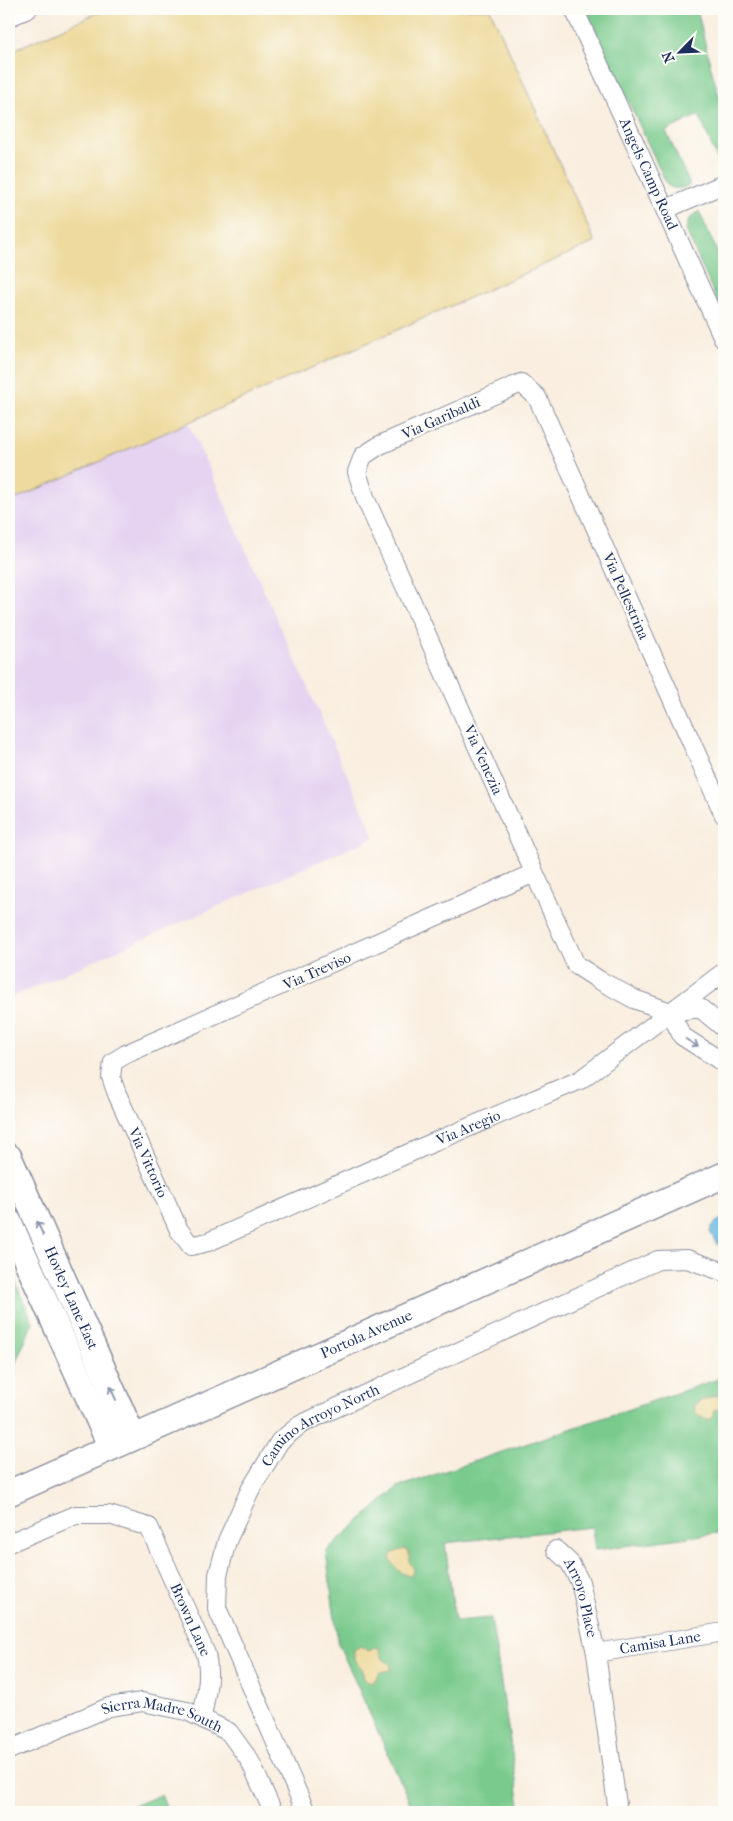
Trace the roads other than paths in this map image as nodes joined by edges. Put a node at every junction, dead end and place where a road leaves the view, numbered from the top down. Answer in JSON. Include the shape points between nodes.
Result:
{"nodes":[{"id":1,"x":28,"y":9,"type":"edge"},
{"id":2,"x":574,"y":9,"type":"edge"},
{"id":3,"x":9,"y":17,"type":"edge"},
{"id":4,"x":724,"y":184,"type":"edge"},
{"id":5,"x":666,"y":209,"type":"junction"},
{"id":6,"x":724,"y":340,"type":"edge"},
{"id":7,"x":521,"y":383,"type":"joint"},
{"id":8,"x":363,"y":456,"type":"joint"},
{"id":9,"x":724,"y":815,"type":"edge"},
{"id":10,"x":534,"y":873,"type":"junction"},
{"id":11,"x":724,"y":972,"type":"edge"},
{"id":12,"x":670,"y":1012,"type":"junction"},
{"id":13,"x":724,"y":1028,"type":"edge"},
{"id":14,"x":724,"y":1063,"type":"edge"},
{"id":15,"x":111,"y":1077,"type":"joint"},
{"id":16,"x":9,"y":1158,"type":"edge"},
{"id":17,"x":724,"y":1174,"type":"edge"},
{"id":18,"x":9,"y":1222,"type":"edge"},
{"id":19,"x":191,"y":1246,"type":"joint"},
{"id":20,"x":724,"y":1272,"type":"edge"},
{"id":21,"x":133,"y":1437,"type":"junction"},
{"id":22,"x":111,"y":1448,"type":"junction"},
{"id":23,"x":9,"y":1493,"type":"edge"},
{"id":24,"x":9,"y":1543,"type":"edge"},
{"id":25,"x":556,"y":1550,"type":"dead end"},
{"id":26,"x":724,"y":1632,"type":"edge"},
{"id":27,"x":596,"y":1653,"type":"junction"},
{"id":28,"x":202,"y":1717,"type":"junction"},
{"id":29,"x":9,"y":1750,"type":"edge"},
{"id":30,"x":273,"y":1812,"type":"edge"},
{"id":31,"x":306,"y":1812,"type":"edge"},
{"id":32,"x":618,"y":1812,"type":"edge"}],
"edges":[{"from":1,"to":3,"type":"street"},
{"from":2,"to":5,"type":"street","name":"Angels Camp Road"},
{"from":4,"to":5,"type":"street"},
{"from":5,"to":6,"type":"street","name":"Angels Camp Road"},
{"from":7,"to":8,"type":"street","name":"Via Garibaldi","via":[[380,445]]},
{"from":7,"to":9,"type":"street","name":"Via Pellestrina","via":[[537,397]]},
{"from":8,"to":10,"type":"street","name":"Via Venezia","via":[[357,472],[366,500]]},
{"from":10,"to":12,"type":"street","name":"Via Venezia","via":[[576,965],[634,1000]]},
{"from":10,"to":15,"type":"street","name":"Via Treviso","via":[[126,1054],[113,1062]]},
{"from":11,"to":12,"type":"street","name":"Via Aregio"},
{"from":12,"to":13,"type":"street","name":"Via Venezia","via":[[700,1008]]},
{"from":12,"to":14,"type":"street","one_way":true,"via":[[682,1036]]},
{"from":12,"to":19,"type":"street","name":"Via Aregio","via":[[580,1080],[208,1242]]},
{"from":15,"to":19,"type":"street","name":"Via Vittorio","via":[[179,1230]]},
{"from":21,"to":16,"type":"main road","name":"Hovley Lane East","one_way":true},
{"from":17,"to":21,"type":"main road","name":"Portola Avenue"},
{"from":18,"to":22,"type":"main road","name":"Hovley Lane East"},
{"from":20,"to":31,"type":"street","name":"Camino Arroyo North","via":[[687,1259],[658,1260],[325,1413],[300,1425],[280,1441],[250,1490],[227,1541],[218,1575],[216,1608]]},
{"from":21,"to":22,"type":"main road","name":"Portola Avenue"},
{"from":22,"to":23,"type":"main road","name":"Portola Avenue"},
{"from":24,"to":28,"type":"street","name":"Brown Lane","via":[[76,1515],[109,1515],[149,1527],[206,1654],[209,1680]]},
{"from":25,"to":27,"type":"street","name":"Arroyo Place","via":[[570,1563],[580,1582]]},
{"from":26,"to":27,"type":"street","name":"Camisa Lane"},
{"from":27,"to":32,"type":"street","name":"Arroyo Place"},
{"from":28,"to":29,"type":"street","name":"Sierra Madre South","via":[[142,1702],[109,1707]]},
{"from":28,"to":30,"type":"street","name":"Sierra Madre South","via":[[229,1732],[250,1761]]}]}
